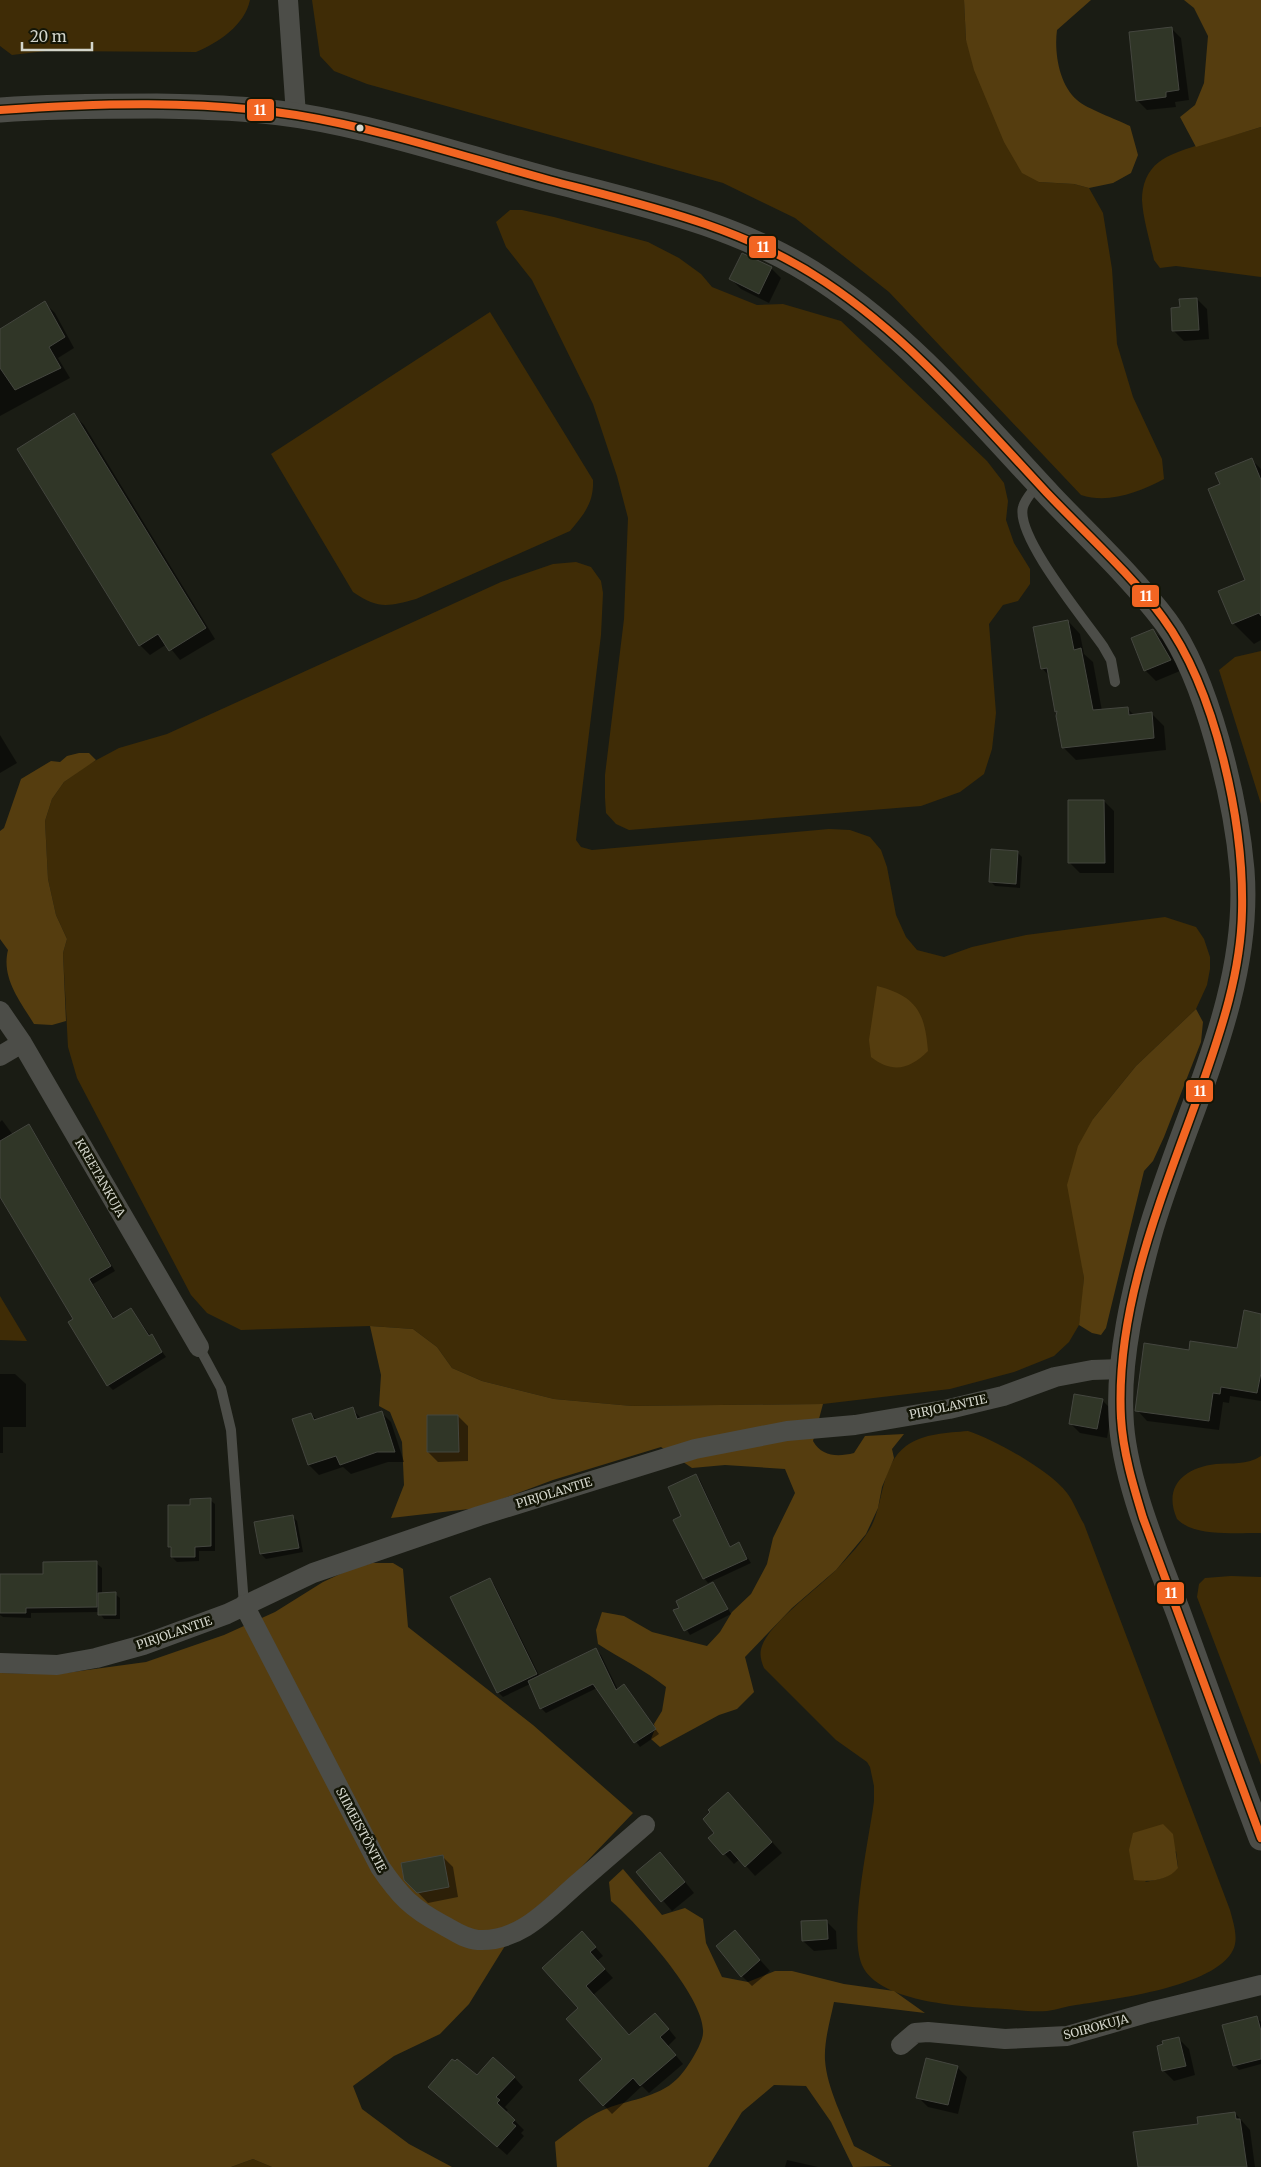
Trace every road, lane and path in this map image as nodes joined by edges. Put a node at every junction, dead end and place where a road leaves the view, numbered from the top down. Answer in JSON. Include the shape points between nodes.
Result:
{"nodes":[{"id":1,"x":288,"y":0,"type":"edge"},
{"id":2,"x":0,"y":110,"type":"edge"},
{"id":3,"x":296,"y":115,"type":"junction"},
{"id":4,"x":1038,"y":483,"type":"junction"},
{"id":5,"x":1115,"y":682,"type":"dead end"},
{"id":6,"x":0,"y":1011,"type":"edge"},
{"id":7,"x":22,"y":1043,"type":"junction"},
{"id":8,"x":0,"y":1056,"type":"edge"},
{"id":9,"x":199,"y":1347,"type":"joint"},
{"id":10,"x":1122,"y":1369,"type":"junction"},
{"id":11,"x":244,"y":1605,"type":"junction"},
{"id":12,"x":0,"y":1663,"type":"edge"},
{"id":13,"x":645,"y":1825,"type":"dead end"},
{"id":14,"x":1261,"y":1838,"type":"edge"},
{"id":15,"x":1261,"y":1985,"type":"edge"},
{"id":16,"x":901,"y":2045,"type":"dead end"}],
"edges":[{"from":1,"to":3,"type":"street"},
{"from":2,"to":3,"type":"street","via":[[98,105],[244,109]]},
{"from":3,"to":4,"type":"street","via":[[396,137],[667,210],[790,259],[851,299],[892,333],[991,431]]},
{"from":4,"to":5,"type":"lane","via":[[1023,506],[1025,530],[1046,566],[1103,646],[1111,660]]},
{"from":4,"to":10,"type":"street","via":[[1146,598],[1182,649],[1196,679],[1216,741],[1234,815],[1242,878],[1241,932],[1228,994],[1206,1077],[1149,1237],[1138,1278]]},
{"from":6,"to":7,"type":"street","name":"KREETANKUJA"},
{"from":7,"to":8,"type":"street"},
{"from":7,"to":9,"type":"street","name":"KREETANKUJA"},
{"from":9,"to":11,"type":"lane","via":[[221,1388],[231,1430]]},
{"from":10,"to":11,"type":"street","name":"PIRJOLANTIE","via":[[1092,1370],[1055,1377],[1003,1396],[940,1410],[855,1425],[788,1431],[696,1448],[385,1548],[313,1574]]},
{"from":10,"to":14,"type":"street","via":[[1120,1417],[1134,1486],[1162,1572]]},
{"from":11,"to":12,"type":"street","name":"PIRJOLANTIE","via":[[174,1635],[96,1658],[42,1666]]},
{"from":11,"to":13,"type":"street","name":"SIIMEISTÖNTIE","via":[[380,1867],[401,1897],[432,1920],[477,1940],[512,1934],[540,1918]]},
{"from":15,"to":16,"type":"street","name":"SOIROKUJA","via":[[1067,2036],[1006,2039],[928,2032],[915,2033]]}]}
